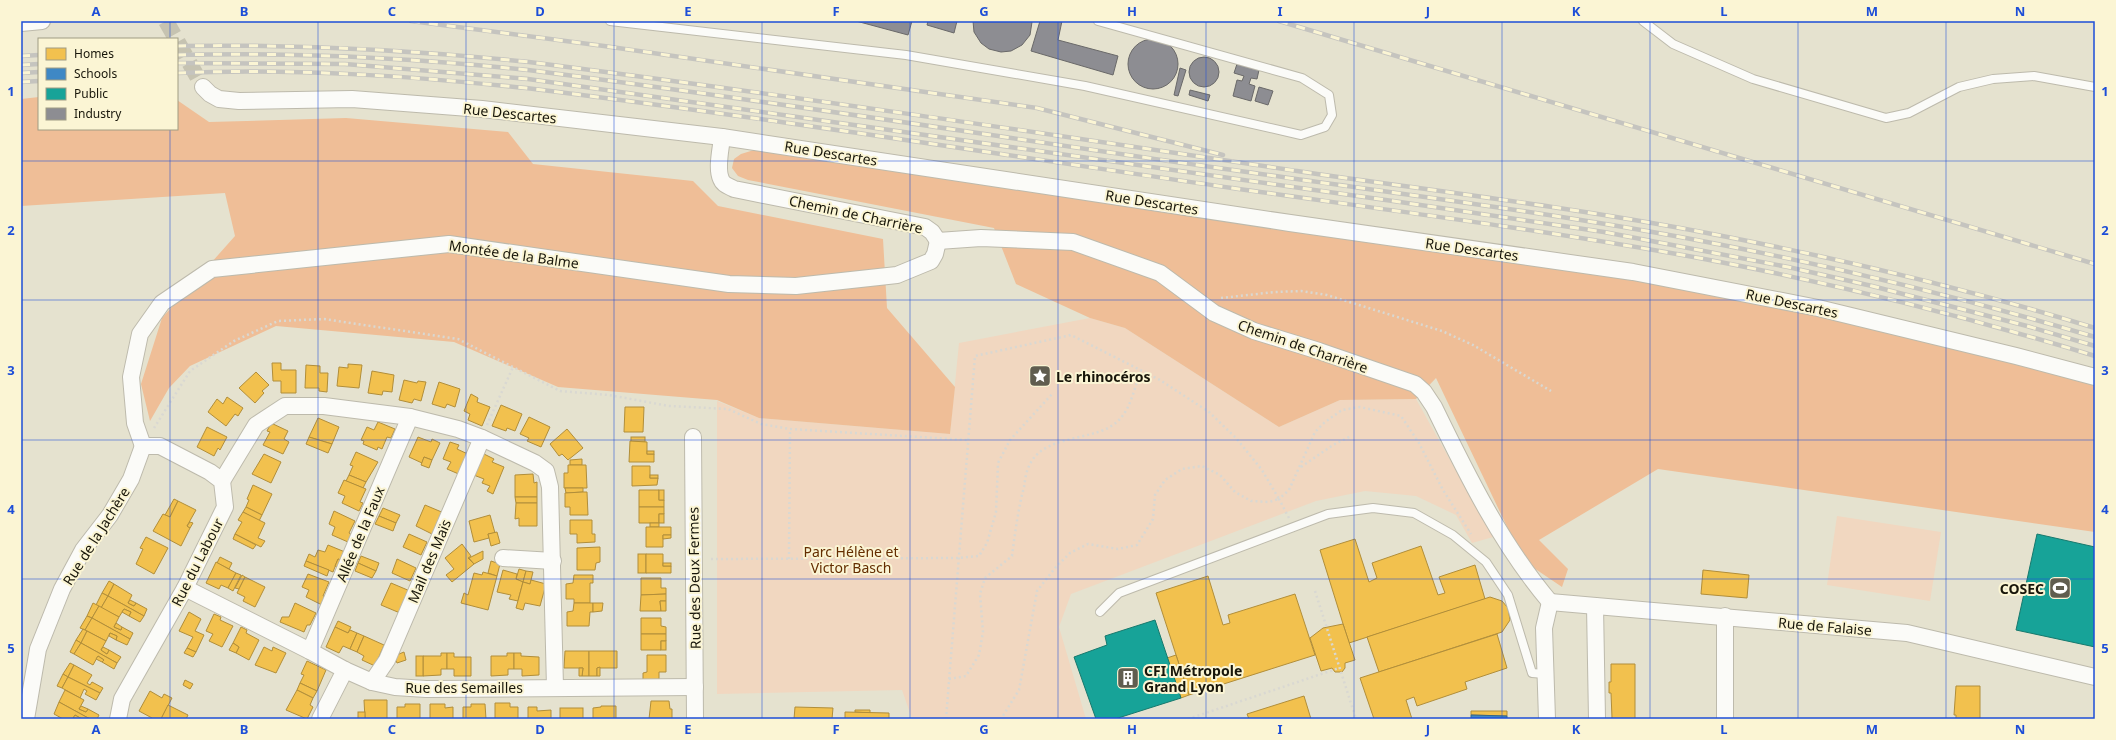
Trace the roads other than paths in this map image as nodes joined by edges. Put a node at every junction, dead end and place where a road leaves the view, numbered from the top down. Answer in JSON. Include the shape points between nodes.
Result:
{"nodes":[{"id":1,"x":42,"y":21,"type":"edge"},
{"id":2,"x":610,"y":21,"type":"edge"},
{"id":3,"x":1098,"y":21,"type":"edge"},
{"id":4,"x":1643,"y":21,"type":"edge"},
{"id":5,"x":21,"y":23,"type":"edge"},
{"id":6,"x":203,"y":87,"type":"tunnel mouth"},
{"id":7,"x":2095,"y":87,"type":"edge"},
{"id":8,"x":722,"y":137,"type":"junction"},
{"id":9,"x":938,"y":241,"type":"junction"},
{"id":10,"x":2095,"y":377,"type":"edge"},
{"id":11,"x":410,"y":416,"type":"junction"},
{"id":12,"x":693,"y":437,"type":"dead end"},
{"id":13,"x":482,"y":438,"type":"junction"},
{"id":14,"x":143,"y":446,"type":"junction"},
{"id":15,"x":222,"y":481,"type":"junction"},
{"id":16,"x":503,"y":558,"type":"dead end"},
{"id":17,"x":553,"y":561,"type":"junction"},
{"id":18,"x":185,"y":588,"type":"junction"},
{"id":19,"x":1550,"y":602,"type":"junction"},
{"id":20,"x":1595,"y":606,"type":"junction"},
{"id":21,"x":1100,"y":612,"type":"dead end"},
{"id":22,"x":1725,"y":616,"type":"junction"},
{"id":23,"x":310,"y":650,"type":"junction"},
{"id":24,"x":345,"y":670,"type":"junction"},
{"id":25,"x":1545,"y":674,"type":"junction"},
{"id":26,"x":2095,"y":677,"type":"edge"},
{"id":27,"x":372,"y":682,"type":"junction"},
{"id":28,"x":555,"y":687,"type":"junction"},
{"id":29,"x":695,"y":687,"type":"junction"},
{"id":30,"x":26,"y":719,"type":"edge"},
{"id":31,"x":118,"y":719,"type":"edge"},
{"id":32,"x":320,"y":719,"type":"edge"},
{"id":33,"x":694,"y":719,"type":"edge"},
{"id":34,"x":1547,"y":719,"type":"edge"},
{"id":35,"x":1597,"y":719,"type":"edge"},
{"id":36,"x":1725,"y":719,"type":"edge"}],
"edges":[{"from":1,"to":5,"type":"street"},
{"from":2,"to":3,"type":"lane","via":[[906,55],[1085,86],[1301,134],[1325,127],[1332,115],[1329,95],[1302,78]]},
{"from":4,"to":7,"type":"lane","via":[[1673,44],[1753,79],[1886,118],[1909,113],[1959,87],[1993,79],[2034,76]]},
{"from":6,"to":8,"type":"street","name":"Rue Descartes","via":[[219,99],[352,99],[482,110]]},
{"from":8,"to":9,"type":"street","name":"Chemin de Charrière","via":[[719,172],[724,184],[734,189],[925,227]]},
{"from":8,"to":10,"type":"street","name":"Rue Descartes","via":[[1633,272],[1825,309]]},
{"from":9,"to":14,"type":"street","name":"Montée de la Balme","via":[[931,261],[897,275],[796,286],[729,284],[449,244],[212,269],[162,303],[140,334],[132,378],[135,423]]},
{"from":9,"to":19,"type":"street","name":"Chemin de Charrière","via":[[981,238],[1073,242],[1160,273],[1214,313],[1254,331],[1414,384],[1424,392],[1434,407],[1486,510]]},
{"from":11,"to":13,"type":"street"},
{"from":11,"to":15,"type":"street","via":[[324,406],[285,406],[256,424]]},
{"from":11,"to":23,"type":"street","name":"Allée de la Faux"},
{"from":12,"to":29,"type":"street","name":"Rue des Deux Fermes"},
{"from":13,"to":17,"type":"street","via":[[546,471],[550,487]]},
{"from":13,"to":27,"type":"street","name":"Mail des Maïs","via":[[387,660]]},
{"from":14,"to":15,"type":"street","via":[[160,446]]},
{"from":14,"to":30,"type":"street","name":"Rue de la Jachère","via":[[131,479],[110,515],[83,550],[62,589],[38,649]]},
{"from":15,"to":18,"type":"street","name":"Rue du Labour","via":[[225,508]]},
{"from":16,"to":17,"type":"street"},
{"from":17,"to":28,"type":"street"},
{"from":18,"to":23,"type":"street","name":"Rue des Semailles"},
{"from":18,"to":31,"type":"street","name":"Rue du Labour","via":[[122,699]]},
{"from":19,"to":20,"type":"street","name":"Rue de Falaise"},
{"from":19,"to":25,"type":"street","via":[[1544,628]]},
{"from":20,"to":22,"type":"street","name":"Rue de Falaise"},
{"from":20,"to":35,"type":"street"},
{"from":21,"to":25,"type":"lane","via":[[1119,592],[1328,514],[1373,508],[1414,513],[1453,535],[1486,562],[1508,595],[1532,673]]},
{"from":22,"to":26,"type":"street","name":"Rue de Falaise","via":[[1907,633]]},
{"from":22,"to":36,"type":"street"},
{"from":23,"to":24,"type":"street","name":"Rue des Semailles"},
{"from":24,"to":27,"type":"street","name":"Rue des Semailles"},
{"from":24,"to":32,"type":"street"},
{"from":25,"to":34,"type":"street"},
{"from":27,"to":28,"type":"street","name":"Rue des Semailles","via":[[395,687],[426,689]]},
{"from":28,"to":29,"type":"street","name":"Rue des Semailles"},
{"from":29,"to":33,"type":"street","name":"Rue des Deux Fermes"}]}
